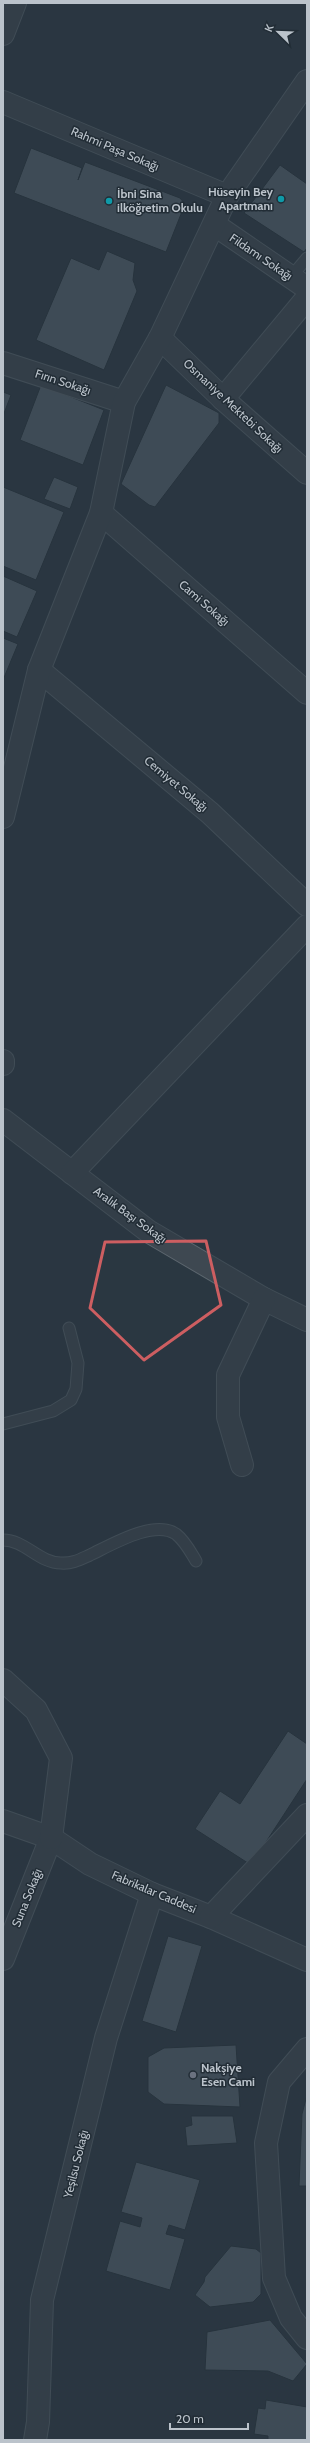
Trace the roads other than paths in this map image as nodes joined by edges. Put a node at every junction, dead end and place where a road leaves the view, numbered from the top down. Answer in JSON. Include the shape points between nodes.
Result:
{"nodes":[{"id":1,"x":15,"y":3,"type":"edge"},
{"id":2,"x":3,"y":34,"type":"edge"},
{"id":3,"x":307,"y":81,"type":"edge"},
{"id":4,"x":3,"y":102,"type":"edge"},
{"id":5,"x":227,"y":196,"type":"junction"},
{"id":6,"x":215,"y":225,"type":"junction"},
{"id":7,"x":307,"y":258,"type":"edge"},
{"id":8,"x":299,"y":283,"type":"edge"},
{"id":9,"x":307,"y":298,"type":"edge"},
{"id":10,"x":160,"y":338,"type":"junction"},
{"id":11,"x":3,"y":363,"type":"edge"},
{"id":12,"x":224,"y":399,"type":"junction"},
{"id":13,"x":124,"y":402,"type":"junction"},
{"id":14,"x":307,"y":473,"type":"edge"},
{"id":15,"x":101,"y":513,"type":"junction"},
{"id":16,"x":39,"y":670,"type":"junction"},
{"id":17,"x":307,"y":693,"type":"edge"},
{"id":18,"x":3,"y":817,"type":"edge"},
{"id":19,"x":307,"y":905,"type":"edge"},
{"id":20,"x":307,"y":926,"type":"edge"},
{"id":21,"x":3,"y":1120,"type":"edge"},
{"id":22,"x":72,"y":1173,"type":"junction"},
{"id":23,"x":264,"y":1299,"type":"junction"},
{"id":24,"x":307,"y":1320,"type":"edge"},
{"id":25,"x":69,"y":1328,"type":"dead end"},
{"id":26,"x":3,"y":1424,"type":"edge"},
{"id":27,"x":242,"y":1465,"type":"dead end"},
{"id":28,"x":3,"y":1540,"type":"edge"},
{"id":29,"x":196,"y":1560,"type":"dead end"},
{"id":30,"x":3,"y":1680,"type":"edge"},
{"id":31,"x":307,"y":1815,"type":"edge"},
{"id":32,"x":3,"y":1821,"type":"edge"},
{"id":33,"x":51,"y":1838,"type":"junction"},
{"id":34,"x":152,"y":1894,"type":"junction"},
{"id":35,"x":211,"y":1916,"type":"junction"},
{"id":36,"x":3,"y":1958,"type":"edge"},
{"id":37,"x":307,"y":1960,"type":"edge"},
{"id":38,"x":307,"y":2049,"type":"edge"},
{"id":39,"x":307,"y":2338,"type":"edge"},
{"id":40,"x":36,"y":2440,"type":"edge"}],
"edges":[{"from":1,"to":2,"type":"street"},
{"from":3,"to":5,"type":"street"},
{"from":4,"to":5,"type":"street","name":"Rahmi Paşa Sokağı"},
{"from":5,"to":6,"type":"street"},
{"from":6,"to":8,"type":"street","name":"Fildamı Sokağı"},
{"from":6,"to":10,"type":"street"},
{"from":7,"to":8,"type":"lane"},
{"from":9,"to":12,"type":"street"},
{"from":10,"to":12,"type":"street","name":"Osmaniye Mektebi Sokağı"},
{"from":10,"to":13,"type":"street"},
{"from":11,"to":13,"type":"street","name":"Fırın Sokağı"},
{"from":12,"to":14,"type":"street","name":"Osmaniye Mektebi Sokağı"},
{"from":13,"to":15,"type":"street"},
{"from":15,"to":16,"type":"street"},
{"from":15,"to":17,"type":"street","name":"Cami Sokağı"},
{"from":16,"to":18,"type":"street"},
{"from":16,"to":19,"type":"street","name":"Cemiyet Sokağı","via":[[210,813]]},
{"from":20,"to":22,"type":"street"},
{"from":21,"to":22,"type":"street","name":"Aralık Başı Sokağı"},
{"from":22,"to":23,"type":"street","name":"Aralık Başı Sokağı","via":[[148,1231]]},
{"from":23,"to":24,"type":"street","name":"Aralık Başı Sokağı"},
{"from":23,"to":27,"type":"street","via":[[228,1375],[228,1417]]},
{"from":25,"to":26,"type":"lane","via":[[78,1363],[76,1389],[71,1400],[53,1411]]},
{"from":28,"to":29,"type":"lane","via":[[12,1540],[60,1563],[75,1562],[131,1536],[161,1528],[175,1534],[187,1545]]},
{"from":30,"to":33,"type":"street","name":"Suna Sokağı","via":[[36,1710],[61,1758]]},
{"from":31,"to":35,"type":"street"},
{"from":32,"to":33,"type":"street","name":"Fabrikalar Caddesi"},
{"from":33,"to":34,"type":"street","name":"Fabrikalar Caddesi","via":[[90,1864]]},
{"from":33,"to":36,"type":"street","name":"Suna Sokağı"},
{"from":34,"to":35,"type":"street","name":"Fabrikalar Caddesi"},
{"from":34,"to":40,"type":"street","name":"Yeşilsu Sokağı","via":[[106,2038],[42,2300]]},
{"from":35,"to":37,"type":"street","name":"Fabrikalar Caddesi"},
{"from":38,"to":39,"type":"street","via":[[279,2082],[266,2143],[274,2278],[291,2318]]}]}
